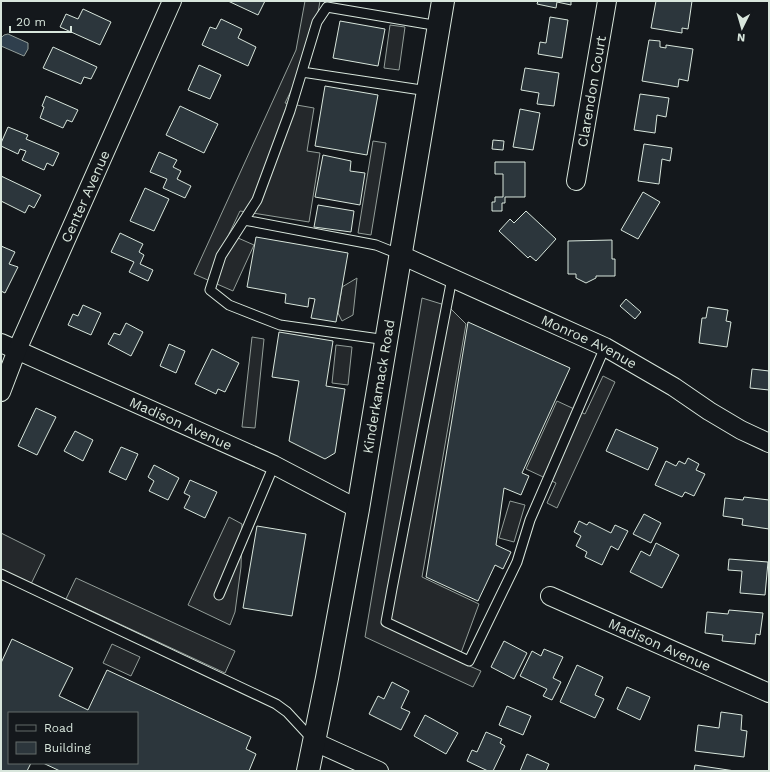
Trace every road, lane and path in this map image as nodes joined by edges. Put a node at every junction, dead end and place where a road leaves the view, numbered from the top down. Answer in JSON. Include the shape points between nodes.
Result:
{"nodes":[{"id":1,"x":172,"y":1,"type":"edge"},
{"id":2,"x":443,"y":1,"type":"edge"},
{"id":3,"x":607,"y":1,"type":"edge"},
{"id":4,"x":439,"y":26,"type":"junction"},
{"id":5,"x":302,"y":72,"type":"junction"},
{"id":6,"x":428,"y":91,"type":"junction"},
{"id":7,"x":576,"y":181,"type":"dead end"},
{"id":8,"x":244,"y":220,"type":"junction"},
{"id":9,"x":401,"y":255,"type":"junction"},
{"id":10,"x":452,"y":278,"type":"junction"},
{"id":11,"x":387,"y":340,"type":"junction"},
{"id":12,"x":9,"y":346,"type":"edge"},
{"id":13,"x":604,"y":348,"type":"junction"},
{"id":14,"x":1,"y":392,"type":"edge"},
{"id":15,"x":769,"y":443,"type":"edge"},
{"id":16,"x":274,"y":465,"type":"junction"},
{"id":17,"x":358,"y":508,"type":"junction"},
{"id":18,"x":1,"y":574,"type":"edge"},
{"id":19,"x":219,"y":595,"type":"dead end"},
{"id":20,"x":550,"y":596,"type":"dead end"},
{"id":21,"x":769,"y":693,"type":"edge"},
{"id":22,"x":315,"y":742,"type":"junction"},
{"id":23,"x":308,"y":771,"type":"edge"},
{"id":24,"x":378,"y":771,"type":"edge"}],
"edges":[{"from":1,"to":12,"type":"street","name":"Center Avenue"},
{"from":2,"to":4,"type":"main road","name":"Kinderkamack Road"},
{"from":3,"to":7,"type":"street","name":"Clarendon Court"},
{"from":4,"to":5,"type":"lane","via":[[327,7],[317,22]]},
{"from":4,"to":6,"type":"main road","name":"Kinderkamack Road"},
{"from":5,"to":6,"type":"lane"},
{"from":5,"to":8,"type":"lane","via":[[257,200]]},
{"from":6,"to":9,"type":"main road","name":"Kinderkamack Road"},
{"from":8,"to":9,"type":"lane","via":[[376,245]]},
{"from":8,"to":11,"type":"lane","via":[[221,256],[210,290],[229,305],[280,324]]},
{"from":9,"to":10,"type":"street","name":"Monroe Avenue"},
{"from":9,"to":11,"type":"main road","name":"Kinderkamack Road"},
{"from":10,"to":13,"type":"street","name":"Monroe Avenue"},
{"from":10,"to":13,"type":"lane","via":[[386,622],[469,661],[518,562],[530,520]]},
{"from":11,"to":17,"type":"main road","name":"Kinderkamack Road"},
{"from":12,"to":14,"type":"street","name":"Center Avenue"},
{"from":12,"to":16,"type":"street","name":"Madison Avenue"},
{"from":13,"to":15,"type":"street","name":"Monroe Avenue","via":[[674,387],[741,430]]},
{"from":16,"to":17,"type":"street","name":"Madison Avenue"},
{"from":16,"to":19,"type":"lane"},
{"from":17,"to":22,"type":"main road","name":"Kinderkamack Road"},
{"from":18,"to":22,"type":"lane","via":[[276,704]]},
{"from":20,"to":21,"type":"street","name":"Madison Avenue"},
{"from":22,"to":23,"type":"main road","name":"Kinderkamack Road"},
{"from":22,"to":24,"type":"street"}]}
